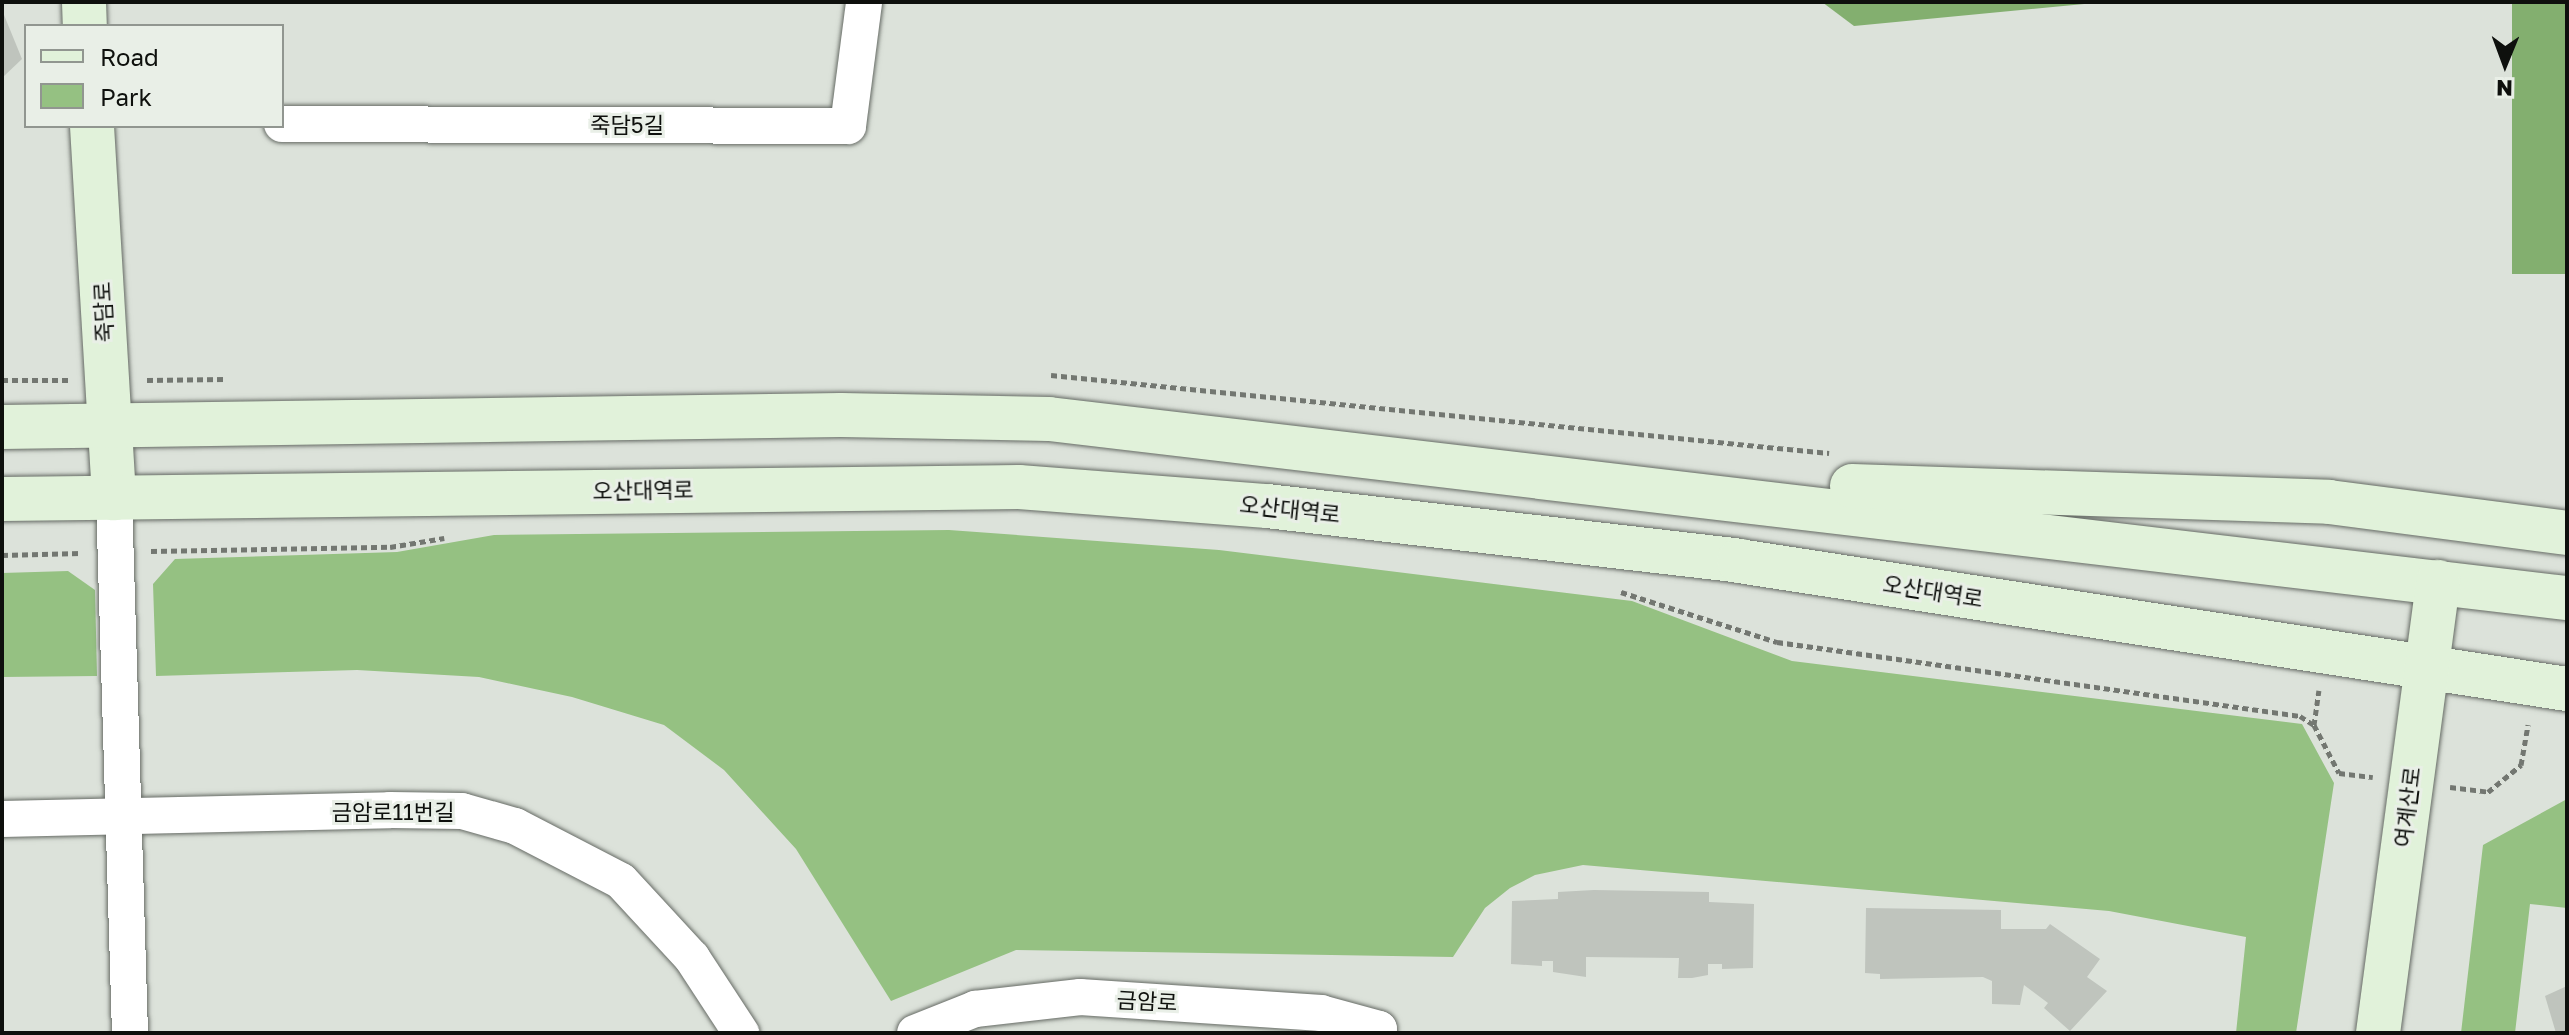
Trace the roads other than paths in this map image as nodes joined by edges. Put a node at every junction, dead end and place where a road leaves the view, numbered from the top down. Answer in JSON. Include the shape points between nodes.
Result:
{"nodes":[{"id":1,"x":84,"y":2,"type":"edge"},
{"id":2,"x":864,"y":2,"type":"edge"},
{"id":3,"x":85,"y":24,"type":"edge"},
{"id":4,"x":284,"y":124,"type":"edge"},
{"id":5,"x":92,"y":128,"type":"edge"},
{"id":6,"x":110,"y":426,"type":"junction"},
{"id":7,"x":2,"y":427,"type":"edge"},
{"id":8,"x":1624,"y":483,"type":"junction"},
{"id":9,"x":114,"y":498,"type":"junction"},
{"id":10,"x":2,"y":499,"type":"edge"},
{"id":11,"x":2567,"y":533,"type":"edge"},
{"id":12,"x":2438,"y":582,"type":"junction"},
{"id":13,"x":2567,"y":598,"type":"edge"},
{"id":14,"x":2426,"y":669,"type":"junction"},
{"id":15,"x":2556,"y":690,"type":"edge"},
{"id":16,"x":2,"y":819,"type":"edge"},
{"id":17,"x":127,"y":819,"type":"junction"},
{"id":18,"x":130,"y":1033,"type":"edge"},
{"id":19,"x":741,"y":1033,"type":"edge"},
{"id":20,"x":915,"y":1033,"type":"edge"},
{"id":21,"x":1378,"y":1033,"type":"edge"},
{"id":22,"x":2378,"y":1033,"type":"edge"}],
"edges":[{"from":1,"to":3,"type":"main road"},
{"from":2,"to":4,"type":"street","name":"죽담5길","via":[[848,126]]},
{"from":5,"to":6,"type":"main road","name":"죽담로"},
{"from":6,"to":7,"type":"main road"},
{"from":6,"to":8,"type":"main road","via":[[841,415],[1049,419]]},
{"from":6,"to":9,"type":"main road","name":"죽담로"},
{"from":8,"to":11,"type":"main road","via":[[1923,487],[2329,502]]},
{"from":8,"to":12,"type":"main road"},
{"from":9,"to":10,"type":"main road","name":"오산대역로"},
{"from":9,"to":14,"type":"main road","name":"오산대역로","via":[[906,486],[1050,489],[1267,506],[1723,559]]},
{"from":9,"to":17,"type":"street"},
{"from":12,"to":13,"type":"main road"},
{"from":12,"to":14,"type":"main road","name":"여계산로"},
{"from":14,"to":15,"type":"main road","name":"오산대역로"},
{"from":14,"to":22,"type":"main road","name":"여계산로"},
{"from":16,"to":17,"type":"street","name":"금암로11번길"},
{"from":17,"to":18,"type":"street"},
{"from":17,"to":19,"type":"street","name":"금암로11번길","via":[[462,811],[515,826],[621,881],[692,958]]},
{"from":20,"to":21,"type":"street","name":"금암로","via":[[975,1009],[1080,997],[1321,1013],[1379,1029]]}]}
